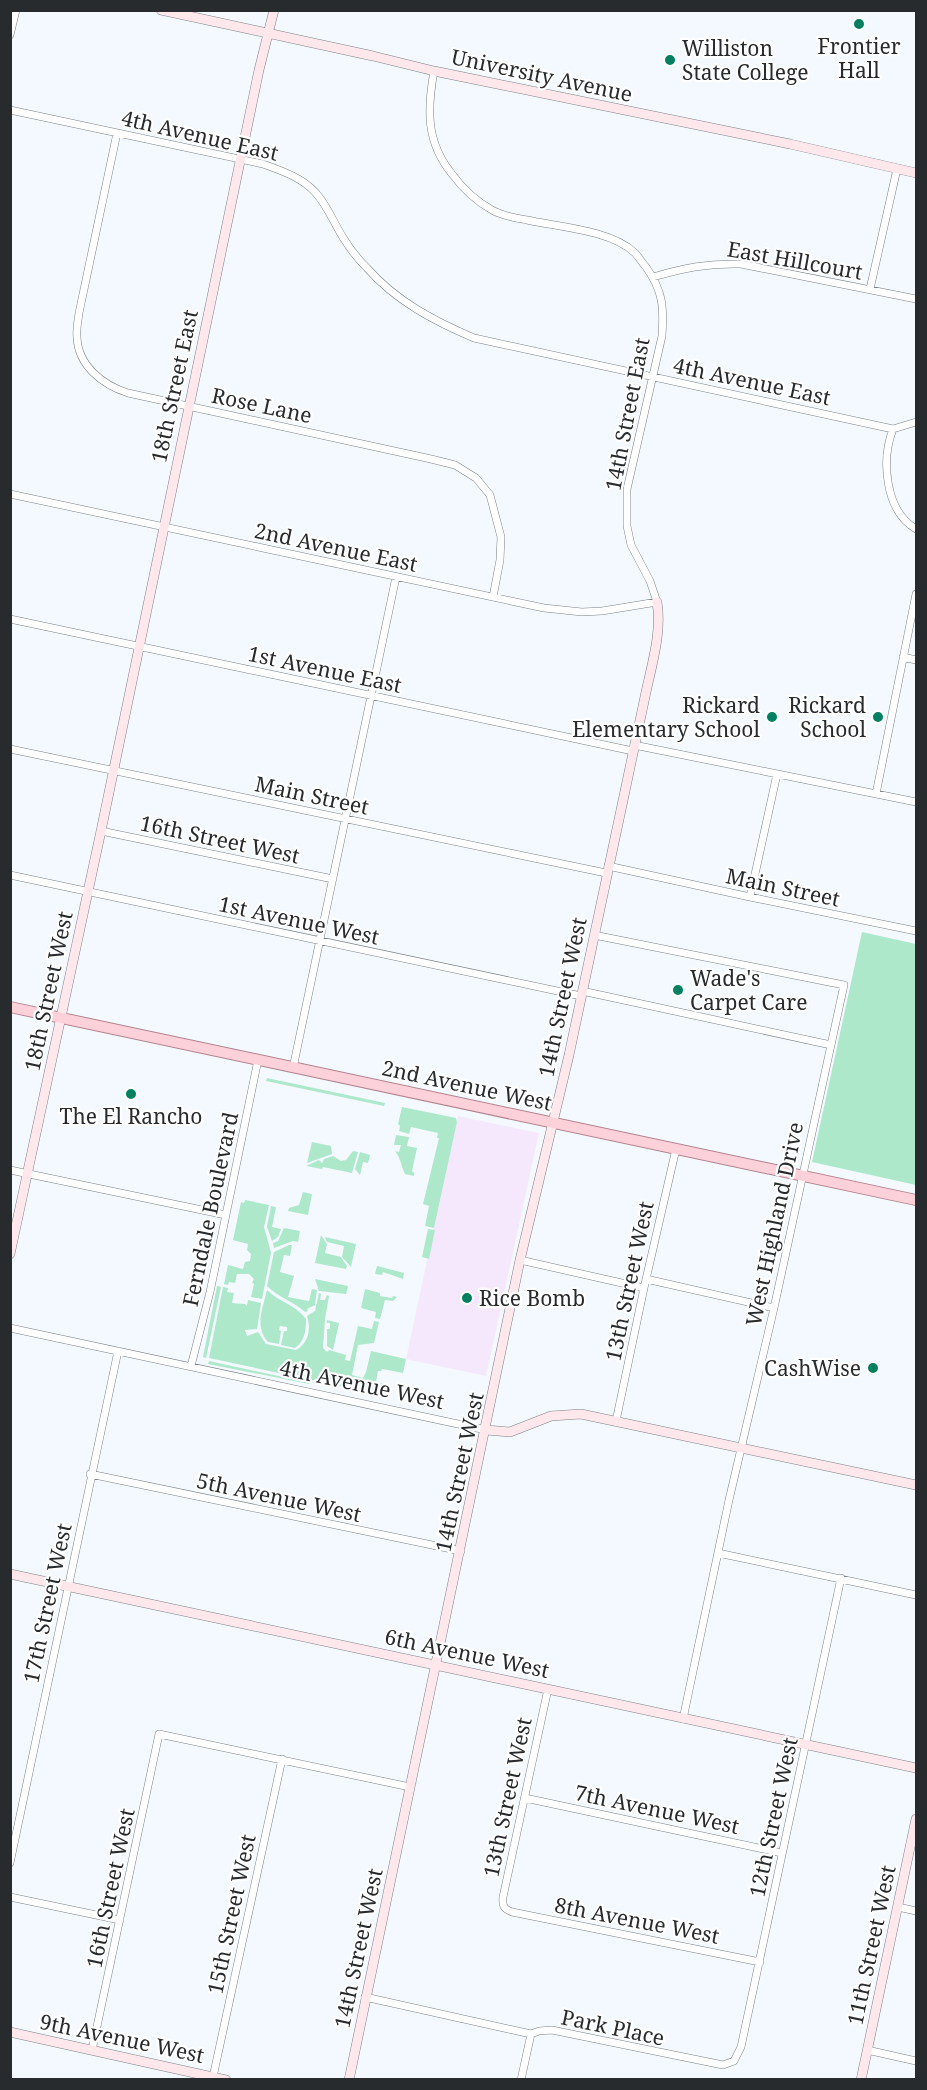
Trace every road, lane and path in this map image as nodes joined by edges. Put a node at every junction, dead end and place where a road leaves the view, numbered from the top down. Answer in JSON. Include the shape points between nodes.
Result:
{"nodes":[{"id":1,"x":16,"y":10,"type":"edge"},
{"id":2,"x":161,"y":10,"type":"edge"},
{"id":3,"x":274,"y":10,"type":"edge"},
{"id":4,"x":268,"y":33,"type":"junction"},
{"id":5,"x":10,"y":35,"type":"edge"},
{"id":6,"x":434,"y":71,"type":"junction"},
{"id":7,"x":10,"y":110,"type":"edge"},
{"id":8,"x":117,"y":133,"type":"junction"},
{"id":9,"x":240,"y":160,"type":"junction"},
{"id":10,"x":897,"y":169,"type":"junction"},
{"id":11,"x":916,"y":173,"type":"edge"},
{"id":12,"x":653,"y":277,"type":"junction"},
{"id":13,"x":870,"y":289,"type":"junction"},
{"id":14,"x":916,"y":299,"type":"edge"},
{"id":15,"x":652,"y":376,"type":"junction"},
{"id":16,"x":188,"y":406,"type":"junction"},
{"id":17,"x":916,"y":422,"type":"edge"},
{"id":18,"x":893,"y":429,"type":"junction"},
{"id":19,"x":10,"y":494,"type":"edge"},
{"id":20,"x":163,"y":527,"type":"junction"},
{"id":21,"x":916,"y":529,"type":"edge"},
{"id":22,"x":396,"y":577,"type":"junction"},
{"id":23,"x":916,"y":594,"type":"edge"},
{"id":24,"x":493,"y":597,"type":"junction"},
{"id":25,"x":657,"y":602,"type":"junction"},
{"id":26,"x":10,"y":619,"type":"edge"},
{"id":27,"x":139,"y":646,"type":"junction"},
{"id":28,"x":903,"y":657,"type":"junction"},
{"id":29,"x":916,"y":660,"type":"edge"},
{"id":30,"x":371,"y":695,"type":"junction"},
{"id":31,"x":633,"y":748,"type":"junction"},
{"id":32,"x":10,"y":749,"type":"edge"},
{"id":33,"x":114,"y":770,"type":"junction"},
{"id":34,"x":777,"y":774,"type":"junction"},
{"id":35,"x":876,"y":794,"type":"junction"},
{"id":36,"x":916,"y":802,"type":"edge"},
{"id":37,"x":345,"y":819,"type":"junction"},
{"id":38,"x":101,"y":831,"type":"junction"},
{"id":39,"x":607,"y":869,"type":"junction"},
{"id":40,"x":10,"y":875,"type":"edge"},
{"id":41,"x":333,"y":879,"type":"junction"},
{"id":42,"x":88,"y":892,"type":"junction"},
{"id":43,"x":750,"y":897,"type":"junction"},
{"id":44,"x":916,"y":931,"type":"edge"},
{"id":45,"x":594,"y":935,"type":"junction"},
{"id":46,"x":320,"y":941,"type":"junction"},
{"id":47,"x":581,"y":994,"type":"junction"},
{"id":48,"x":10,"y":1007,"type":"edge"},
{"id":49,"x":61,"y":1018,"type":"junction"},
{"id":50,"x":831,"y":1044,"type":"junction"},
{"id":51,"x":258,"y":1060,"type":"junction"},
{"id":52,"x":293,"y":1068,"type":"junction"},
{"id":53,"x":553,"y":1123,"type":"junction"},
{"id":54,"x":676,"y":1149,"type":"junction"},
{"id":55,"x":10,"y":1170,"type":"edge"},
{"id":56,"x":27,"y":1174,"type":"junction"},
{"id":57,"x":802,"y":1176,"type":"junction"},
{"id":58,"x":916,"y":1200,"type":"edge"},
{"id":59,"x":226,"y":1215,"type":"junction"},
{"id":60,"x":10,"y":1254,"type":"edge"},
{"id":61,"x":520,"y":1260,"type":"junction"},
{"id":62,"x":646,"y":1279,"type":"junction"},
{"id":63,"x":644,"y":1288,"type":"junction"},
{"id":64,"x":774,"y":1308,"type":"junction"},
{"id":65,"x":10,"y":1328,"type":"edge"},
{"id":66,"x":118,"y":1351,"type":"junction"},
{"id":67,"x":191,"y":1366,"type":"junction"},
{"id":68,"x":616,"y":1421,"type":"junction"},
{"id":69,"x":486,"y":1430,"type":"junction"},
{"id":70,"x":741,"y":1449,"type":"junction"},
{"id":71,"x":90,"y":1474,"type":"junction"},
{"id":72,"x":916,"y":1485,"type":"edge"},
{"id":73,"x":461,"y":1551,"type":"junction"},
{"id":74,"x":718,"y":1553,"type":"junction"},
{"id":75,"x":10,"y":1574,"type":"edge"},
{"id":76,"x":841,"y":1578,"type":"junction"},
{"id":77,"x":67,"y":1587,"type":"junction"},
{"id":78,"x":916,"y":1595,"type":"edge"},
{"id":79,"x":436,"y":1664,"type":"junction"},
{"id":80,"x":548,"y":1689,"type":"junction"},
{"id":81,"x":683,"y":1719,"type":"junction"},
{"id":82,"x":806,"y":1744,"type":"junction"},
{"id":83,"x":282,"y":1759,"type":"junction"},
{"id":84,"x":916,"y":1768,"type":"edge"},
{"id":85,"x":410,"y":1787,"type":"junction"},
{"id":86,"x":525,"y":1798,"type":"junction"},
{"id":87,"x":916,"y":1819,"type":"edge"},
{"id":88,"x":782,"y":1853,"type":"junction"},
{"id":89,"x":10,"y":1863,"type":"edge"},
{"id":90,"x":10,"y":1897,"type":"edge"},
{"id":91,"x":898,"y":1907,"type":"junction"},
{"id":92,"x":507,"y":1910,"type":"joint"},
{"id":93,"x":916,"y":1911,"type":"edge"},
{"id":94,"x":120,"y":1920,"type":"junction"},
{"id":95,"x":760,"y":1962,"type":"junction"},
{"id":96,"x":365,"y":1997,"type":"junction"},
{"id":97,"x":10,"y":2032,"type":"edge"},
{"id":98,"x":531,"y":2034,"type":"junction"},
{"id":99,"x":92,"y":2050,"type":"junction"},
{"id":100,"x":867,"y":2050,"type":"junction"},
{"id":101,"x":734,"y":2061,"type":"joint"},
{"id":102,"x":916,"y":2061,"type":"edge"},
{"id":103,"x":213,"y":2076,"type":"junction"},
{"id":104,"x":226,"y":2079,"type":"edge"},
{"id":105,"x":349,"y":2079,"type":"edge"},
{"id":106,"x":521,"y":2079,"type":"edge"},
{"id":107,"x":861,"y":2079,"type":"edge"}],
"edges":[{"from":1,"to":5,"type":"street"},
{"from":2,"to":4,"type":"street","name":"University Avenue"},
{"from":3,"to":4,"type":"street","name":"18th Street East"},
{"from":4,"to":6,"type":"street","name":"University Avenue"},
{"from":4,"to":9,"type":"street","name":"18th Street East"},
{"from":6,"to":10,"type":"street","name":"University Avenue"},
{"from":6,"to":12,"type":"street","via":[[429,99],[431,135],[444,164],[465,190],[494,211],[621,242]]},
{"from":7,"to":8,"type":"street","name":"4th Avenue East"},
{"from":8,"to":9,"type":"street","name":"4th Avenue East"},
{"from":8,"to":16,"type":"street","name":"Rose Lane","via":[[76,338],[84,362],[114,389]]},
{"from":9,"to":15,"type":"street","name":"4th Avenue East","via":[[291,174],[315,192],[367,269],[399,298],[438,322],[474,338]]},
{"from":9,"to":16,"type":"street","name":"18th Street East"},
{"from":10,"to":11,"type":"street","name":"University Avenue"},
{"from":10,"to":13,"type":"street"},
{"from":12,"to":13,"type":"street","name":"East Hillcourt","via":[[690,266],[741,264]]},
{"from":12,"to":15,"type":"street","name":"14th Street East","via":[[664,311]]},
{"from":13,"to":14,"type":"street","name":"East Hillcourt"},
{"from":15,"to":18,"type":"street","name":"4th Avenue East"},
{"from":15,"to":25,"type":"street","name":"14th Street East","via":[[627,489],[627,526]]},
{"from":16,"to":20,"type":"street","name":"18th Street East"},
{"from":16,"to":24,"type":"street","name":"Rose Lane","via":[[455,465],[476,478],[490,495],[501,537]]},
{"from":17,"to":18,"type":"street","name":"4th Avenue East"},
{"from":18,"to":21,"type":"street","via":[[887,466],[891,494],[900,515]]},
{"from":19,"to":20,"type":"street","name":"2nd Avenue East"},
{"from":20,"to":22,"type":"street","name":"2nd Avenue East"},
{"from":20,"to":27,"type":"street","name":"18th Street East"},
{"from":22,"to":24,"type":"street","name":"2nd Avenue East"},
{"from":22,"to":30,"type":"street"},
{"from":23,"to":28,"type":"street"},
{"from":24,"to":25,"type":"street","name":"2nd Avenue East","via":[[582,612]]},
{"from":25,"to":31,"type":"street","name":"14th Street East","via":[[657,641]]},
{"from":26,"to":27,"type":"street","name":"1st Avenue East"},
{"from":27,"to":30,"type":"street","name":"1st Avenue East"},
{"from":27,"to":33,"type":"street","name":"18th Street East"},
{"from":28,"to":29,"type":"street"},
{"from":28,"to":35,"type":"street"},
{"from":30,"to":31,"type":"street","name":"1st Avenue East"},
{"from":30,"to":37,"type":"street"},
{"from":31,"to":34,"type":"street","name":"1st Avenue East"},
{"from":31,"to":39,"type":"street","name":"14th Street East"},
{"from":32,"to":33,"type":"street","name":"Main Street"},
{"from":33,"to":37,"type":"street","name":"Main Street"},
{"from":33,"to":38,"type":"street","name":"18th Street West"},
{"from":34,"to":35,"type":"street","name":"1st Avenue East"},
{"from":34,"to":43,"type":"street"},
{"from":35,"to":36,"type":"street","name":"1st Avenue East"},
{"from":37,"to":39,"type":"street","name":"Main Street"},
{"from":37,"to":41,"type":"street"},
{"from":38,"to":41,"type":"street","name":"16th Street West"},
{"from":38,"to":42,"type":"street","name":"18th Street West"},
{"from":39,"to":43,"type":"street","name":"Main Street"},
{"from":39,"to":45,"type":"street","name":"14th Street West"},
{"from":40,"to":42,"type":"street","name":"1st Avenue West"},
{"from":41,"to":46,"type":"street"},
{"from":42,"to":46,"type":"street","name":"1st Avenue West"},
{"from":42,"to":49,"type":"street","name":"18th Street West"},
{"from":43,"to":44,"type":"street","name":"Main Street"},
{"from":45,"to":47,"type":"street","name":"14th Street West"},
{"from":45,"to":50,"type":"street","name":"West Highland Drive","via":[[844,986]]},
{"from":46,"to":47,"type":"street","name":"1st Avenue West"},
{"from":46,"to":52,"type":"street"},
{"from":47,"to":50,"type":"street","name":"1st Avenue West"},
{"from":47,"to":53,"type":"street","name":"14th Street West"},
{"from":48,"to":49,"type":"main road","name":"2nd Avenue West"},
{"from":49,"to":51,"type":"main road","name":"2nd Avenue West"},
{"from":49,"to":56,"type":"street","name":"18th Street West"},
{"from":50,"to":57,"type":"street","name":"West Highland Drive"},
{"from":51,"to":52,"type":"main road","name":"2nd Avenue West"},
{"from":51,"to":59,"type":"street","name":"Ferndale Boulevard"},
{"from":52,"to":53,"type":"main road","name":"2nd Avenue West"},
{"from":53,"to":54,"type":"main road","name":"2nd Avenue West"},
{"from":53,"to":61,"type":"street","name":"14th Street West"},
{"from":54,"to":57,"type":"main road","name":"2nd Avenue West"},
{"from":54,"to":62,"type":"street","name":"13th Street West"},
{"from":55,"to":56,"type":"street"},
{"from":56,"to":59,"type":"street"},
{"from":56,"to":60,"type":"street","name":"18th Street West"},
{"from":57,"to":58,"type":"main road","name":"2nd Avenue West"},
{"from":57,"to":64,"type":"street","name":"West Highland Drive"},
{"from":59,"to":67,"type":"street","name":"Ferndale Boulevard"},
{"from":61,"to":63,"type":"street"},
{"from":61,"to":69,"type":"street","name":"14th Street West"},
{"from":62,"to":63,"type":"street","name":"13th Street West"},
{"from":62,"to":64,"type":"street"},
{"from":63,"to":68,"type":"street","name":"13th Street West"},
{"from":64,"to":70,"type":"street","name":"West Highland Drive"},
{"from":65,"to":66,"type":"street","name":"4th Avenue West"},
{"from":66,"to":67,"type":"street","name":"4th Avenue West"},
{"from":66,"to":71,"type":"street","name":"17th Street West"},
{"from":67,"to":69,"type":"street","name":"4th Avenue West"},
{"from":68,"to":69,"type":"street","name":"4th Avenue West","via":[[569,1413],[510,1432]]},
{"from":68,"to":70,"type":"street","name":"4th Avenue West"},
{"from":69,"to":73,"type":"street","name":"14th Street West"},
{"from":70,"to":72,"type":"street","name":"4th Avenue West"},
{"from":70,"to":74,"type":"street","name":"West Highland Drive"},
{"from":71,"to":73,"type":"street","name":"5th Avenue West"},
{"from":71,"to":77,"type":"street","name":"17th Street West"},
{"from":73,"to":79,"type":"street","name":"14th Street West"},
{"from":74,"to":76,"type":"street"},
{"from":74,"to":81,"type":"street","name":"West Highland Drive"},
{"from":75,"to":77,"type":"street","name":"6th Avenue West"},
{"from":76,"to":78,"type":"street"},
{"from":76,"to":82,"type":"street","name":"12th Street West"},
{"from":77,"to":79,"type":"street","name":"6th Avenue West"},
{"from":77,"to":89,"type":"street","name":"17th Street West"},
{"from":79,"to":80,"type":"street","name":"6th Avenue West"},
{"from":79,"to":85,"type":"street","name":"14th Street West"},
{"from":80,"to":81,"type":"street","name":"6th Avenue West"},
{"from":80,"to":86,"type":"street","name":"13th Street West"},
{"from":81,"to":82,"type":"street","name":"6th Avenue West"},
{"from":82,"to":84,"type":"street","name":"6th Avenue West"},
{"from":82,"to":88,"type":"street","name":"12th Street West"},
{"from":83,"to":85,"type":"street"},
{"from":83,"to":94,"type":"street","name":"16th Street West","via":[[159,1734]]},
{"from":83,"to":103,"type":"street","name":"15th Street West"},
{"from":85,"to":96,"type":"street","name":"14th Street West"},
{"from":86,"to":88,"type":"street","name":"7th Avenue West"},
{"from":86,"to":92,"type":"street","name":"13th Street West","via":[[502,1897]]},
{"from":87,"to":91,"type":"street","name":"11th Street West"},
{"from":88,"to":95,"type":"street","name":"12th Street West"},
{"from":90,"to":94,"type":"street"},
{"from":91,"to":93,"type":"street"},
{"from":91,"to":100,"type":"street","name":"11th Street West"},
{"from":92,"to":95,"type":"street","name":"8th Avenue West"},
{"from":94,"to":99,"type":"street","name":"16th Street West"},
{"from":95,"to":101,"type":"street","name":"12th Street West","via":[[741,2048]]},
{"from":96,"to":98,"type":"street"},
{"from":96,"to":105,"type":"street","name":"14th Street West"},
{"from":97,"to":99,"type":"street","name":"9th Avenue West"},
{"from":98,"to":101,"type":"street","name":"Park Place","via":[[552,2030],[723,2065]]},
{"from":98,"to":106,"type":"street","name":"Park Place"},
{"from":99,"to":103,"type":"street","name":"9th Avenue West"},
{"from":100,"to":102,"type":"street"},
{"from":100,"to":107,"type":"street","name":"11th Street West"},
{"from":103,"to":104,"type":"street","name":"9th Avenue West"}]}
